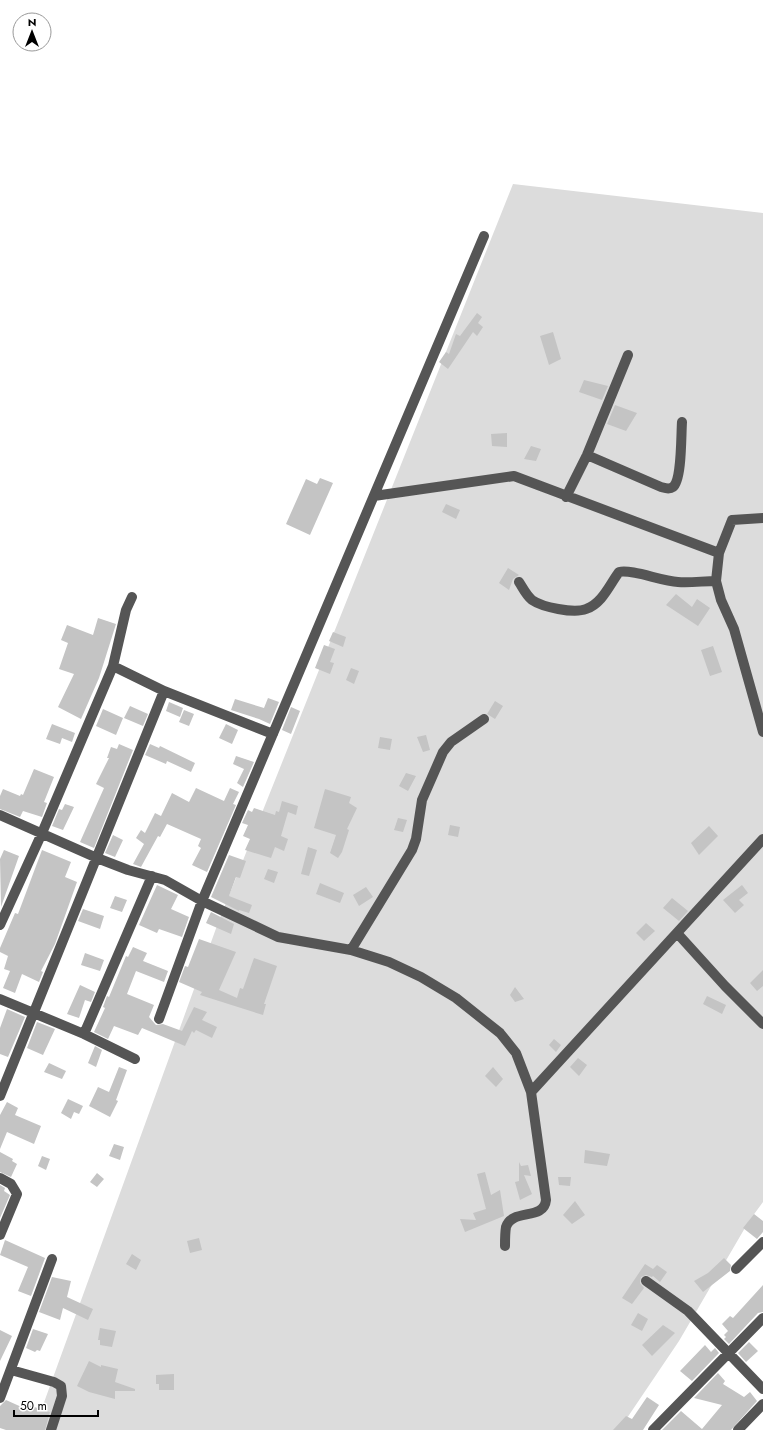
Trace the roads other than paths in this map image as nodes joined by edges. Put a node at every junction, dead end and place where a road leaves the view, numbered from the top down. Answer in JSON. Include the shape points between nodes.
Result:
{"nodes":[{"id":1,"x":484,"y":236,"type":"dead end"},
{"id":2,"x":628,"y":355,"type":"dead end"},
{"id":3,"x":682,"y":422,"type":"dead end"},
{"id":4,"x":587,"y":455,"type":"junction"},
{"id":5,"x":374,"y":496,"type":"junction"},
{"id":6,"x":566,"y":497,"type":"junction"},
{"id":7,"x":763,"y":518,"type":"edge"},
{"id":8,"x":719,"y":554,"type":"junction"},
{"id":9,"x":716,"y":581,"type":"junction"},
{"id":10,"x":519,"y":582,"type":"dead end"},
{"id":11,"x":132,"y":597,"type":"dead end"},
{"id":12,"x":113,"y":666,"type":"junction"},
{"id":13,"x":164,"y":691,"type":"junction"},
{"id":14,"x":484,"y":719,"type":"dead end"},
{"id":15,"x":763,"y":732,"type":"edge"},
{"id":16,"x":273,"y":734,"type":"junction"},
{"id":17,"x":0,"y":815,"type":"edge"},
{"id":18,"x":42,"y":833,"type":"junction"},
{"id":19,"x":763,"y":839,"type":"edge"},
{"id":20,"x":97,"y":858,"type":"junction"},
{"id":21,"x":152,"y":876,"type":"junction"},
{"id":22,"x":202,"y":901,"type":"junction"},
{"id":23,"x":0,"y":925,"type":"edge"},
{"id":24,"x":677,"y":933,"type":"junction"},
{"id":25,"x":351,"y":950,"type":"junction"},
{"id":26,"x":0,"y":999,"type":"edge"},
{"id":27,"x":34,"y":1013,"type":"junction"},
{"id":28,"x":159,"y":1018,"type":"dead end"},
{"id":29,"x":763,"y":1024,"type":"edge"},
{"id":30,"x":84,"y":1034,"type":"junction"},
{"id":31,"x":135,"y":1059,"type":"dead end"},
{"id":32,"x":531,"y":1092,"type":"junction"},
{"id":33,"x":0,"y":1096,"type":"edge"},
{"id":34,"x":0,"y":1178,"type":"edge"},
{"id":35,"x":0,"y":1235,"type":"edge"},
{"id":36,"x":763,"y":1242,"type":"edge"},
{"id":37,"x":505,"y":1246,"type":"dead end"},
{"id":38,"x":52,"y":1259,"type":"dead end"},
{"id":39,"x":736,"y":1269,"type":"dead end"},
{"id":40,"x":646,"y":1281,"type":"dead end"},
{"id":41,"x":763,"y":1318,"type":"edge"},
{"id":42,"x":728,"y":1353,"type":"junction"},
{"id":43,"x":11,"y":1370,"type":"junction"},
{"id":44,"x":763,"y":1388,"type":"edge"},
{"id":45,"x":0,"y":1398,"type":"edge"},
{"id":46,"x":763,"y":1404,"type":"edge"},
{"id":47,"x":51,"y":1430,"type":"edge"},
{"id":48,"x":653,"y":1430,"type":"edge"},
{"id":49,"x":738,"y":1430,"type":"edge"}],
"edges":[{"from":1,"to":5,"type":"street"},
{"from":2,"to":4,"type":"street"},
{"from":3,"to":4,"type":"street","via":[[678,477],[670,489]]},
{"from":4,"to":6,"type":"street"},
{"from":5,"to":6,"type":"street","via":[[514,476]]},
{"from":5,"to":16,"type":"street"},
{"from":6,"to":8,"type":"street"},
{"from":7,"to":8,"type":"street","via":[[732,520]]},
{"from":8,"to":9,"type":"street"},
{"from":9,"to":10,"type":"street","via":[[678,582],[625,570],[619,572],[605,594],[586,610],[559,609],[537,603],[530,598]]},
{"from":9,"to":15,"type":"street","via":[[734,629]]},
{"from":11,"to":12,"type":"street","via":[[126,610]]},
{"from":12,"to":13,"type":"street"},
{"from":12,"to":18,"type":"street"},
{"from":13,"to":16,"type":"street"},
{"from":13,"to":20,"type":"street"},
{"from":14,"to":25,"type":"street","via":[[451,742],[443,752],[422,800],[412,850]]},
{"from":16,"to":22,"type":"street"},
{"from":17,"to":18,"type":"street"},
{"from":18,"to":20,"type":"street"},
{"from":18,"to":23,"type":"street"},
{"from":19,"to":24,"type":"street"},
{"from":20,"to":21,"type":"street"},
{"from":20,"to":27,"type":"street"},
{"from":21,"to":22,"type":"street","via":[[165,880]]},
{"from":21,"to":30,"type":"street"},
{"from":22,"to":25,"type":"street","via":[[278,937]]},
{"from":22,"to":28,"type":"street"},
{"from":24,"to":29,"type":"street"},
{"from":24,"to":32,"type":"street"},
{"from":25,"to":32,"type":"street","via":[[407,970],[441,988],[479,1014],[500,1033],[516,1054]]},
{"from":26,"to":27,"type":"street"},
{"from":27,"to":30,"type":"street"},
{"from":27,"to":33,"type":"street"},
{"from":30,"to":31,"type":"street"},
{"from":32,"to":37,"type":"street","via":[[546,1206],[541,1211],[508,1222]]},
{"from":34,"to":35,"type":"street","via":[[12,1184],[17,1194]]},
{"from":36,"to":39,"type":"street"},
{"from":38,"to":43,"type":"street"},
{"from":40,"to":42,"type":"street","via":[[688,1312]]},
{"from":41,"to":42,"type":"street"},
{"from":42,"to":44,"type":"street"},
{"from":42,"to":48,"type":"street"},
{"from":43,"to":45,"type":"street"},
{"from":43,"to":47,"type":"street","via":[[61,1386],[62,1396]]},
{"from":46,"to":49,"type":"street"}]}
